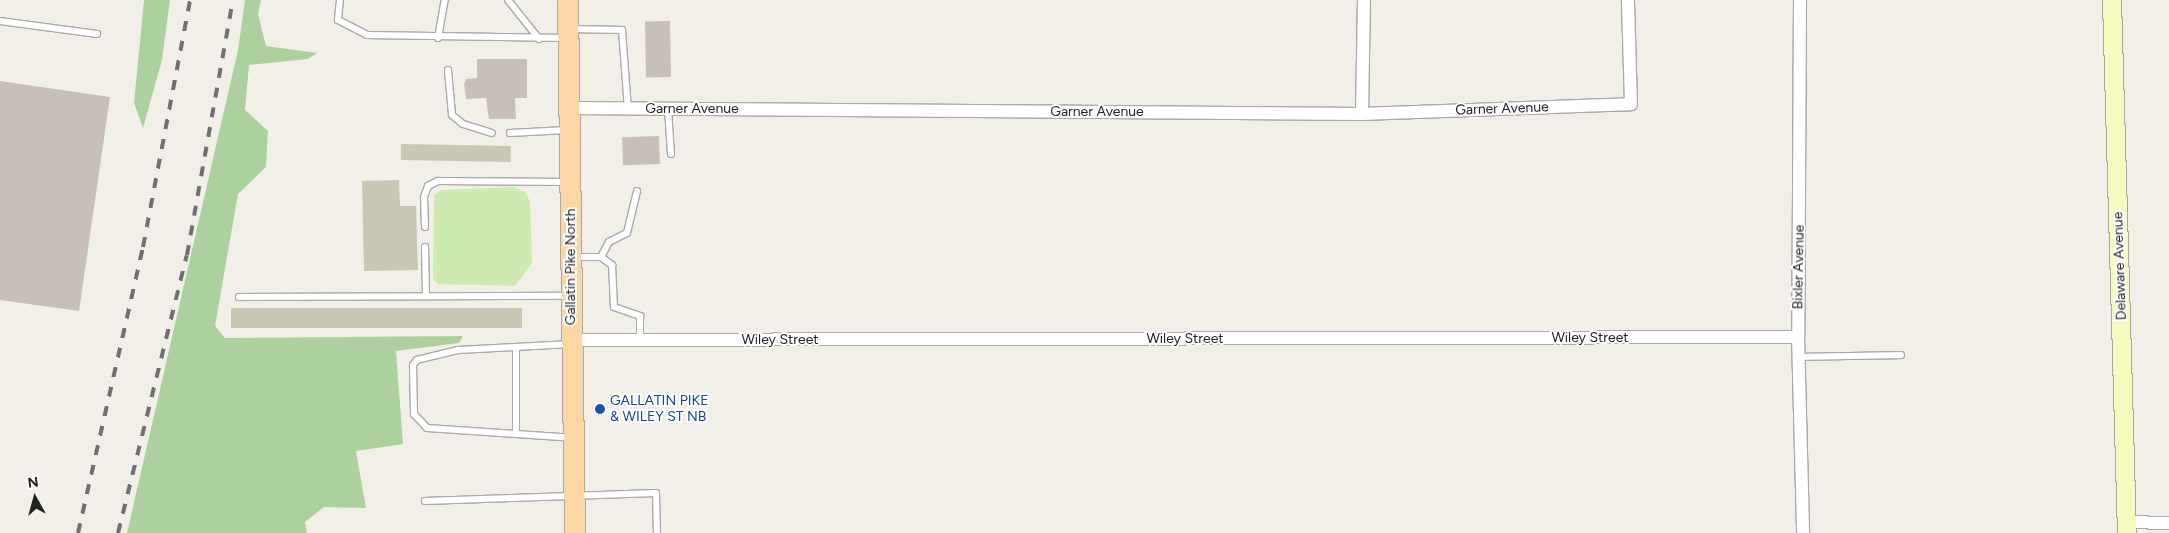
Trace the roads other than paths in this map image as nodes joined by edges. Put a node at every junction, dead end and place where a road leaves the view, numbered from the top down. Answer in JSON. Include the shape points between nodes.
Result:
{"nodes":[{"id":1,"x":340,"y":0,"type":"edge"},
{"id":2,"x":445,"y":0,"type":"edge"},
{"id":3,"x":508,"y":0,"type":"edge"},
{"id":4,"x":568,"y":0,"type":"edge"},
{"id":5,"x":1364,"y":0,"type":"edge"},
{"id":6,"x":1628,"y":0,"type":"edge"},
{"id":7,"x":1800,"y":0,"type":"edge"},
{"id":8,"x":2112,"y":0,"type":"edge"},
{"id":9,"x":0,"y":21,"type":"edge"},
{"id":10,"x":97,"y":34,"type":"dead end"},
{"id":11,"x":569,"y":34,"type":"junction"},
{"id":12,"x":438,"y":38,"type":"junction"},
{"id":13,"x":539,"y":39,"type":"junction"},
{"id":14,"x":448,"y":70,"type":"dead end"},
{"id":15,"x":571,"y":108,"type":"junction"},
{"id":16,"x":628,"y":109,"type":"junction"},
{"id":17,"x":668,"y":109,"type":"junction"},
{"id":18,"x":1362,"y":114,"type":"junction"},
{"id":19,"x":571,"y":130,"type":"junction"},
{"id":20,"x":492,"y":133,"type":"dead end"},
{"id":21,"x":510,"y":133,"type":"dead end"},
{"id":22,"x":671,"y":154,"type":"dead end"},
{"id":23,"x":571,"y":182,"type":"junction"},
{"id":24,"x":638,"y":191,"type":"dead end"},
{"id":25,"x":425,"y":227,"type":"dead end"},
{"id":26,"x":425,"y":247,"type":"dead end"},
{"id":27,"x":571,"y":257,"type":"junction"},
{"id":28,"x":601,"y":257,"type":"junction"},
{"id":29,"x":426,"y":296,"type":"junction"},
{"id":30,"x":572,"y":296,"type":"junction"},
{"id":31,"x":239,"y":297,"type":"dead end"},
{"id":32,"x":1798,"y":337,"type":"junction"},
{"id":33,"x":640,"y":340,"type":"junction"},
{"id":34,"x":572,"y":342,"type":"junction"},
{"id":35,"x":516,"y":347,"type":"junction"},
{"id":36,"x":1901,"y":355,"type":"dead end"},
{"id":37,"x":1798,"y":357,"type":"junction"},
{"id":38,"x":516,"y":434,"type":"junction"},
{"id":39,"x":574,"y":438,"type":"junction"},
{"id":40,"x":575,"y":497,"type":"junction"},
{"id":41,"x":425,"y":501,"type":"dead end"},
{"id":42,"x":2169,"y":523,"type":"edge"},
{"id":43,"x":2127,"y":528,"type":"edge"},
{"id":44,"x":575,"y":533,"type":"edge"},
{"id":45,"x":657,"y":533,"type":"edge"},
{"id":46,"x":1804,"y":533,"type":"edge"}],
"edges":[{"from":1,"to":12,"type":"lane","via":[[338,20],[368,34]]},
{"from":2,"to":12,"type":"lane"},
{"from":3,"to":13,"type":"lane"},
{"from":4,"to":11,"type":"main road","name":"Gallatin Pike North"},
{"from":5,"to":18,"type":"street"},
{"from":6,"to":18,"type":"street","name":"Garner Avenue","via":[[1631,104]]},
{"from":7,"to":32,"type":"street","name":"Bixler Avenue"},
{"from":8,"to":43,"type":"street","name":"Delaware Avenue"},
{"from":9,"to":10,"type":"lane"},
{"from":11,"to":13,"type":"lane"},
{"from":11,"to":15,"type":"main road","name":"Gallatin Pike North"},
{"from":11,"to":16,"type":"lane","via":[[622,30]]},
{"from":12,"to":13,"type":"lane"},
{"from":14,"to":20,"type":"lane","via":[[452,115],[476,130]]},
{"from":15,"to":16,"type":"street","name":"Garner Avenue"},
{"from":15,"to":19,"type":"main road","name":"Gallatin Pike North"},
{"from":16,"to":17,"type":"street","name":"Garner Avenue"},
{"from":17,"to":18,"type":"street","name":"Garner Avenue"},
{"from":17,"to":22,"type":"lane"},
{"from":19,"to":21,"type":"lane"},
{"from":19,"to":23,"type":"main road","name":"Gallatin Pike North"},
{"from":23,"to":25,"type":"lane","via":[[438,181],[428,186],[424,197]]},
{"from":23,"to":27,"type":"main road","name":"Gallatin Pike North"},
{"from":24,"to":28,"type":"lane","via":[[627,234],[609,242]]},
{"from":26,"to":29,"type":"lane"},
{"from":27,"to":28,"type":"lane"},
{"from":27,"to":30,"type":"main road","name":"Gallatin Pike North"},
{"from":28,"to":33,"type":"lane","via":[[612,264],[614,307],[640,316]]},
{"from":29,"to":30,"type":"lane"},
{"from":29,"to":31,"type":"lane"},
{"from":30,"to":34,"type":"main road","name":"Gallatin Pike North"},
{"from":32,"to":33,"type":"street","name":"Wiley Street"},
{"from":32,"to":37,"type":"street","name":"Bixler Avenue"},
{"from":33,"to":34,"type":"street","name":"Wiley Street"},
{"from":34,"to":35,"type":"lane"},
{"from":34,"to":39,"type":"main road","name":"Gallatin Pike North"},
{"from":35,"to":38,"type":"lane"},
{"from":35,"to":38,"type":"lane","via":[[458,350],[413,365],[417,421],[428,428]]},
{"from":36,"to":37,"type":"lane"},
{"from":37,"to":46,"type":"street","name":"Bixler Avenue"},
{"from":38,"to":39,"type":"lane"},
{"from":39,"to":40,"type":"main road","name":"Gallatin Pike North"},
{"from":40,"to":41,"type":"lane"},
{"from":40,"to":44,"type":"main road","name":"Gallatin Pike North"},
{"from":40,"to":45,"type":"lane","via":[[656,493]]},
{"from":42,"to":43,"type":"street"}]}
